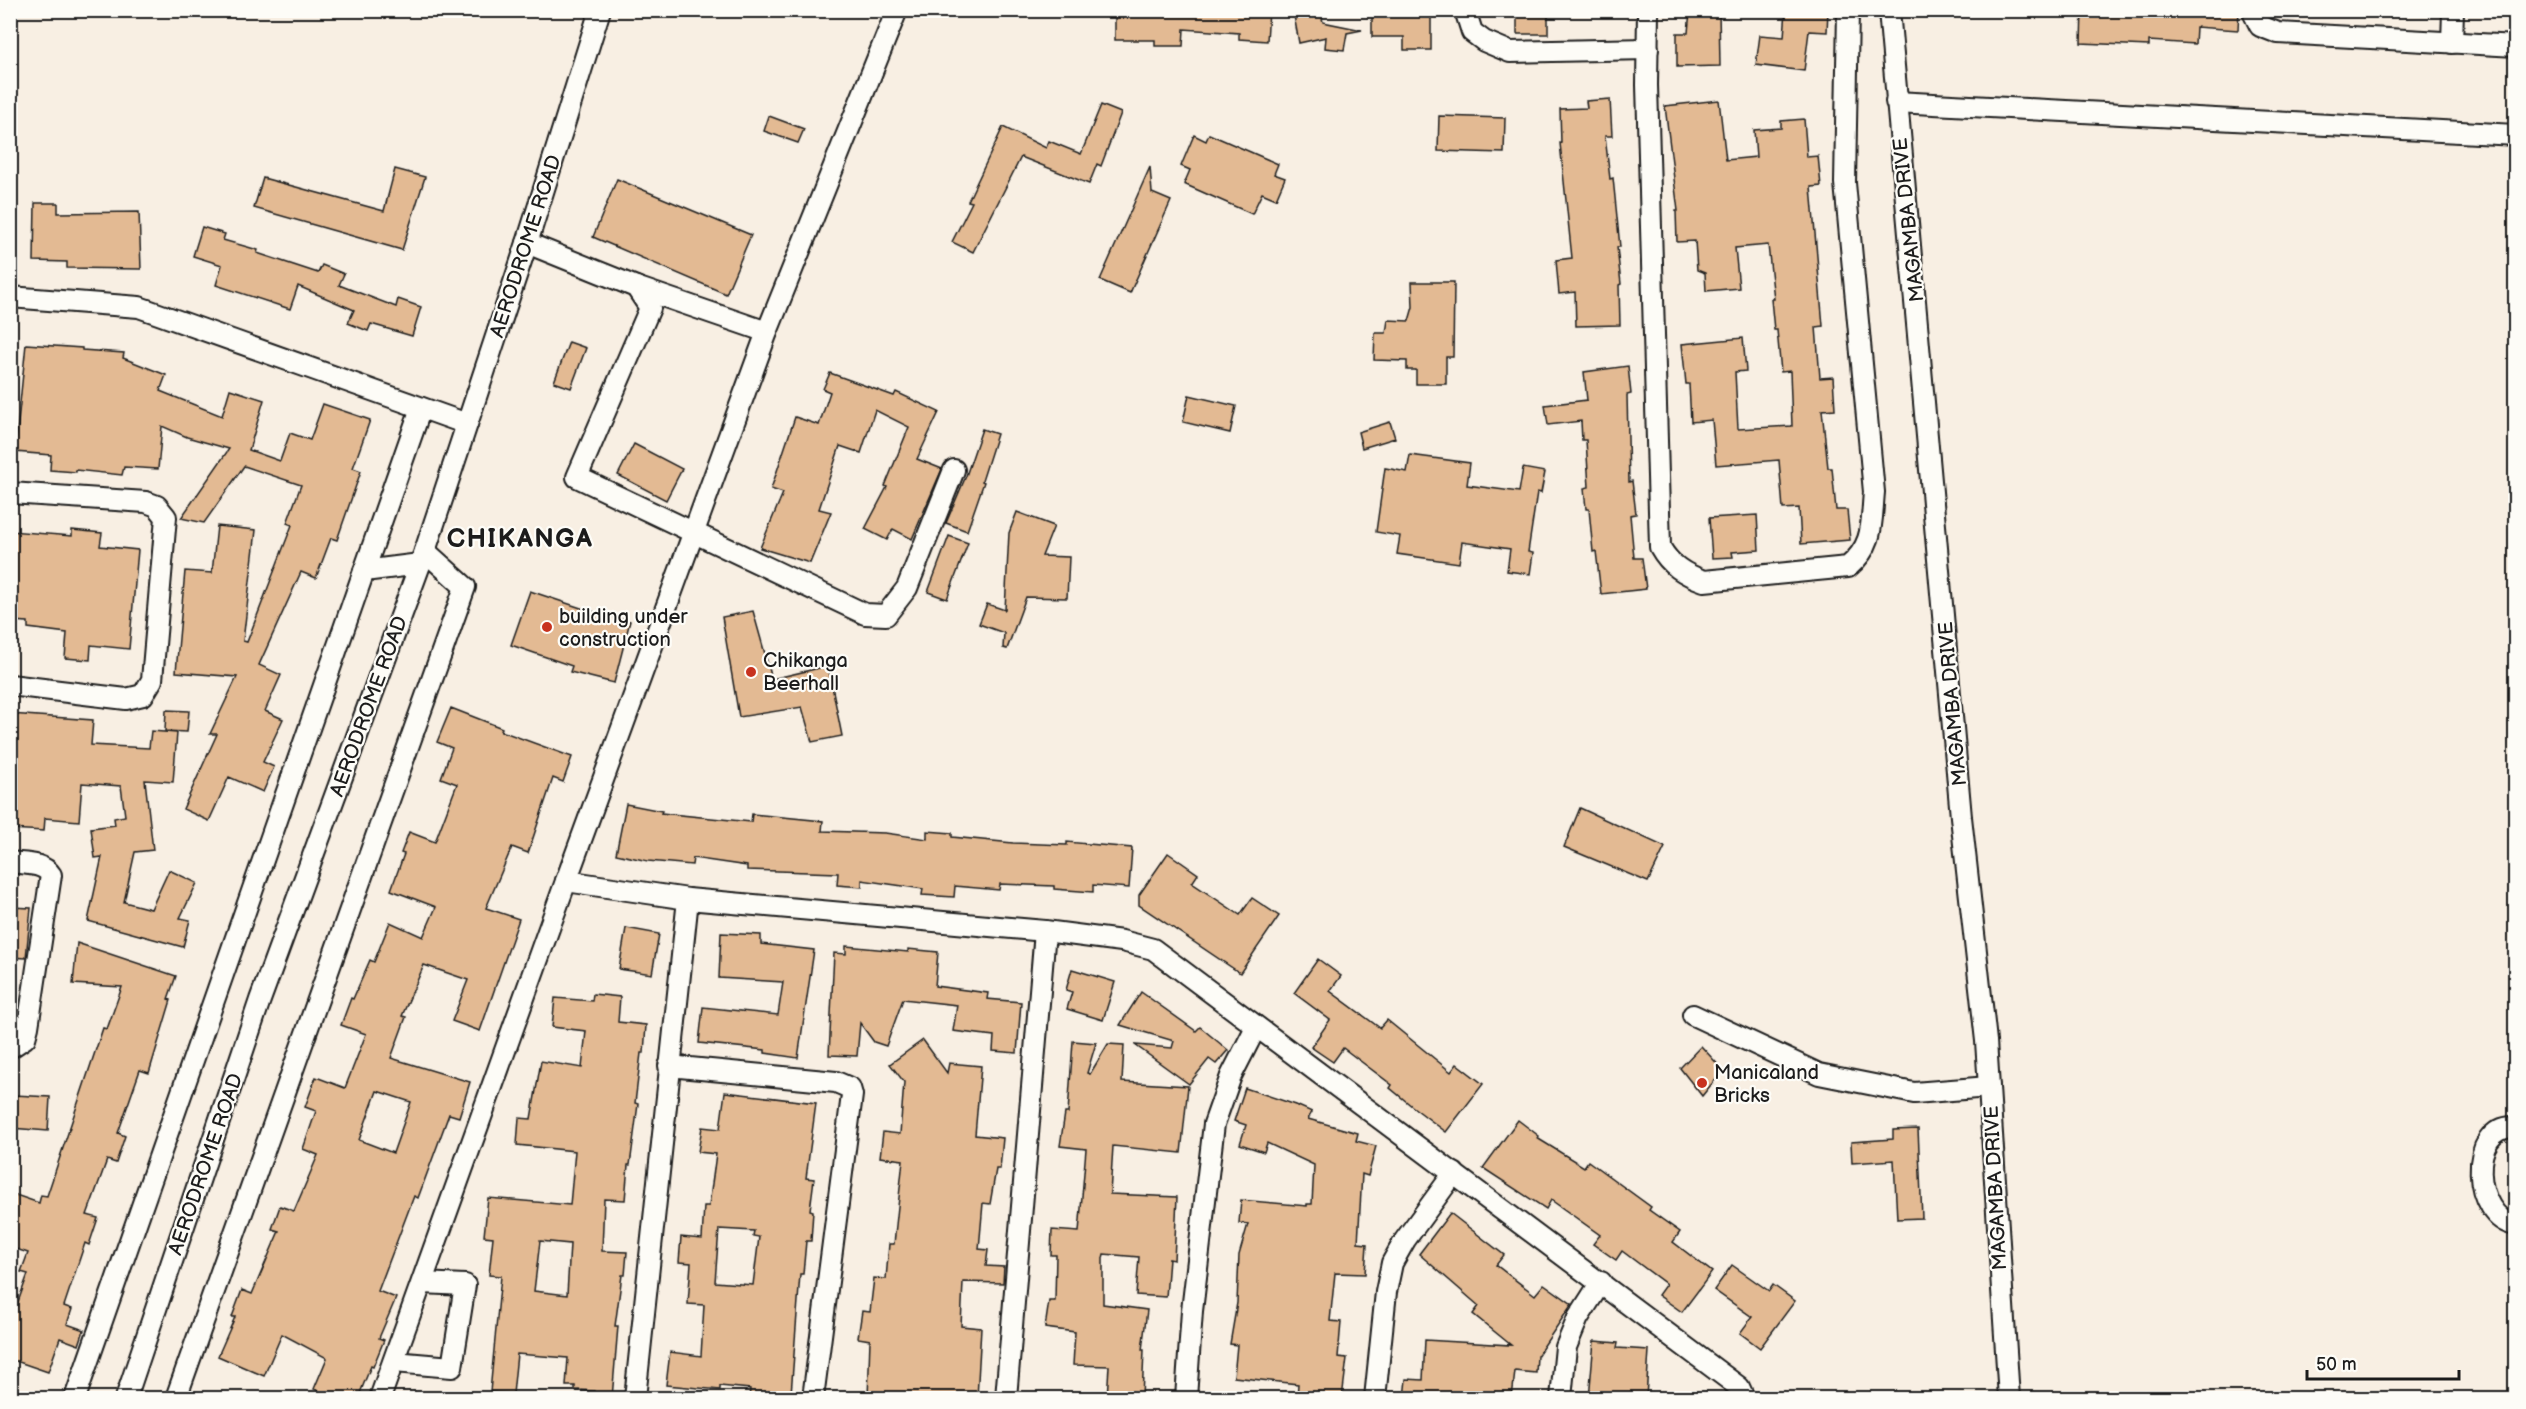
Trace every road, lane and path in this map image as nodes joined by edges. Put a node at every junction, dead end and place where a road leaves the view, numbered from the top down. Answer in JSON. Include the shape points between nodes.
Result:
{"nodes":[{"id":1,"x":600,"y":10,"type":"edge"},
{"id":2,"x":897,"y":10,"type":"edge"},
{"id":3,"x":1465,"y":10,"type":"edge"},
{"id":4,"x":1648,"y":10,"type":"edge"},
{"id":5,"x":1848,"y":10,"type":"edge"},
{"id":6,"x":1889,"y":10,"type":"edge"},
{"id":7,"x":2252,"y":10,"type":"edge"},
{"id":8,"x":2453,"y":10,"type":"edge"},
{"id":9,"x":2452,"y":43,"type":"junction"},
{"id":10,"x":2516,"y":46,"type":"edge"},
{"id":11,"x":1648,"y":49,"type":"junction"},
{"id":12,"x":1896,"y":102,"type":"junction"},
{"id":13,"x":2516,"y":135,"type":"edge"},
{"id":14,"x":527,"y":243,"type":"junction"},
{"id":15,"x":636,"y":287,"type":"junction"},
{"id":16,"x":10,"y":297,"type":"edge"},
{"id":17,"x":767,"y":332,"type":"junction"},
{"id":18,"x":421,"y":408,"type":"junction"},
{"id":19,"x":467,"y":424,"type":"junction"},
{"id":20,"x":954,"y":470,"type":"dead end"},
{"id":21,"x":10,"y":493,"type":"edge"},
{"id":22,"x":693,"y":531,"type":"junction"},
{"id":23,"x":422,"y":557,"type":"junction"},
{"id":24,"x":363,"y":572,"type":"junction"},
{"id":25,"x":10,"y":685,"type":"edge"},
{"id":26,"x":10,"y":862,"type":"edge"},
{"id":27,"x":566,"y":881,"type":"junction"},
{"id":28,"x":688,"y":899,"type":"junction"},
{"id":29,"x":1045,"y":931,"type":"junction"},
{"id":30,"x":1693,"y":1015,"type":"dead end"},
{"id":31,"x":1256,"y":1027,"type":"junction"},
{"id":32,"x":10,"y":1048,"type":"edge"},
{"id":33,"x":669,"y":1066,"type":"junction"},
{"id":34,"x":1989,"y":1087,"type":"junction"},
{"id":35,"x":2516,"y":1127,"type":"edge"},
{"id":36,"x":1454,"y":1173,"type":"junction"},
{"id":37,"x":2516,"y":1225,"type":"edge"},
{"id":38,"x":1601,"y":1282,"type":"junction"},
{"id":39,"x":422,"y":1283,"type":"junction"},
{"id":40,"x":394,"y":1362,"type":"junction"},
{"id":41,"x":2007,"y":1376,"type":"junction"},
{"id":42,"x":75,"y":1398,"type":"edge"},
{"id":43,"x":126,"y":1398,"type":"edge"},
{"id":44,"x":177,"y":1398,"type":"edge"},
{"id":45,"x":380,"y":1398,"type":"edge"},
{"id":46,"x":635,"y":1398,"type":"edge"},
{"id":47,"x":813,"y":1398,"type":"edge"},
{"id":48,"x":1006,"y":1398,"type":"edge"},
{"id":49,"x":1186,"y":1398,"type":"edge"},
{"id":50,"x":1375,"y":1398,"type":"edge"},
{"id":51,"x":1561,"y":1398,"type":"edge"},
{"id":52,"x":1744,"y":1398,"type":"edge"},
{"id":53,"x":1995,"y":1398,"type":"edge"},
{"id":54,"x":2009,"y":1398,"type":"edge"}],
"edges":[{"from":1,"to":14,"type":"street","name":"AERODROME ROAD"},
{"from":2,"to":17,"type":"street"},
{"from":3,"to":11,"type":"street","via":[[1472,32],[1510,52]]},
{"from":4,"to":11,"type":"street"},
{"from":5,"to":11,"type":"street","via":[[1845,183],[1874,492],[1870,539],[1862,556],[1848,567],[1704,581],[1667,560],[1660,547]]},
{"from":6,"to":12,"type":"street","name":"MAGAMBA DRIVE"},
{"from":7,"to":9,"type":"street","via":[[2260,26],[2278,33]]},
{"from":8,"to":9,"type":"street"},
{"from":9,"to":10,"type":"street"},
{"from":12,"to":13,"type":"street"},
{"from":12,"to":34,"type":"street","name":"MAGAMBA DRIVE"},
{"from":14,"to":15,"type":"street"},
{"from":14,"to":19,"type":"street","name":"AERODROME ROAD"},
{"from":15,"to":17,"type":"street"},
{"from":15,"to":22,"type":"street","via":[[650,308],[577,477]]},
{"from":16,"to":18,"type":"street","via":[[139,307]]},
{"from":17,"to":22,"type":"street"},
{"from":18,"to":19,"type":"street"},
{"from":18,"to":24,"type":"street"},
{"from":19,"to":23,"type":"street","name":"AERODROME ROAD"},
{"from":20,"to":22,"type":"street","via":[[907,588],[886,615],[865,614]]},
{"from":21,"to":25,"type":"street","via":[[146,502],[157,506],[166,518],[152,680],[142,695],[126,699]]},
{"from":22,"to":27,"type":"street"},
{"from":23,"to":24,"type":"street"},
{"from":23,"to":43,"type":"street","name":"AERODROME ROAD","via":[[260,1000]]},
{"from":23,"to":44,"type":"street","via":[[465,587]]},
{"from":24,"to":42,"type":"street"},
{"from":26,"to":32,"type":"street","via":[[40,866],[51,874],[28,1027],[25,1038]]},
{"from":27,"to":28,"type":"street"},
{"from":27,"to":39,"type":"street"},
{"from":28,"to":29,"type":"street"},
{"from":28,"to":33,"type":"street"},
{"from":29,"to":31,"type":"street","via":[[1122,940],[1153,949]]},
{"from":29,"to":48,"type":"street"},
{"from":30,"to":34,"type":"street","via":[[1819,1074],[1914,1093]]},
{"from":31,"to":36,"type":"street"},
{"from":31,"to":49,"type":"street","via":[[1231,1076],[1214,1124]]},
{"from":33,"to":46,"type":"street"},
{"from":33,"to":47,"type":"street","via":[[836,1082],[850,1088]]},
{"from":34,"to":41,"type":"street","name":"MAGAMBA DRIVE"},
{"from":35,"to":37,"type":"street","via":[[2494,1131],[2481,1161],[2482,1183],[2489,1204],[2497,1216]]},
{"from":36,"to":38,"type":"street"},
{"from":36,"to":50,"type":"street","via":[[1392,1263]]},
{"from":38,"to":51,"type":"street","via":[[1578,1318],[1566,1347]]},
{"from":38,"to":52,"type":"street","via":[[1739,1387]]},
{"from":39,"to":40,"type":"street"},
{"from":39,"to":40,"type":"street","via":[[465,1285],[452,1367]]},
{"from":40,"to":45,"type":"street"},
{"from":41,"to":53,"type":"street"},
{"from":41,"to":54,"type":"street","name":"MAGAMBA DRIVE"}]}
